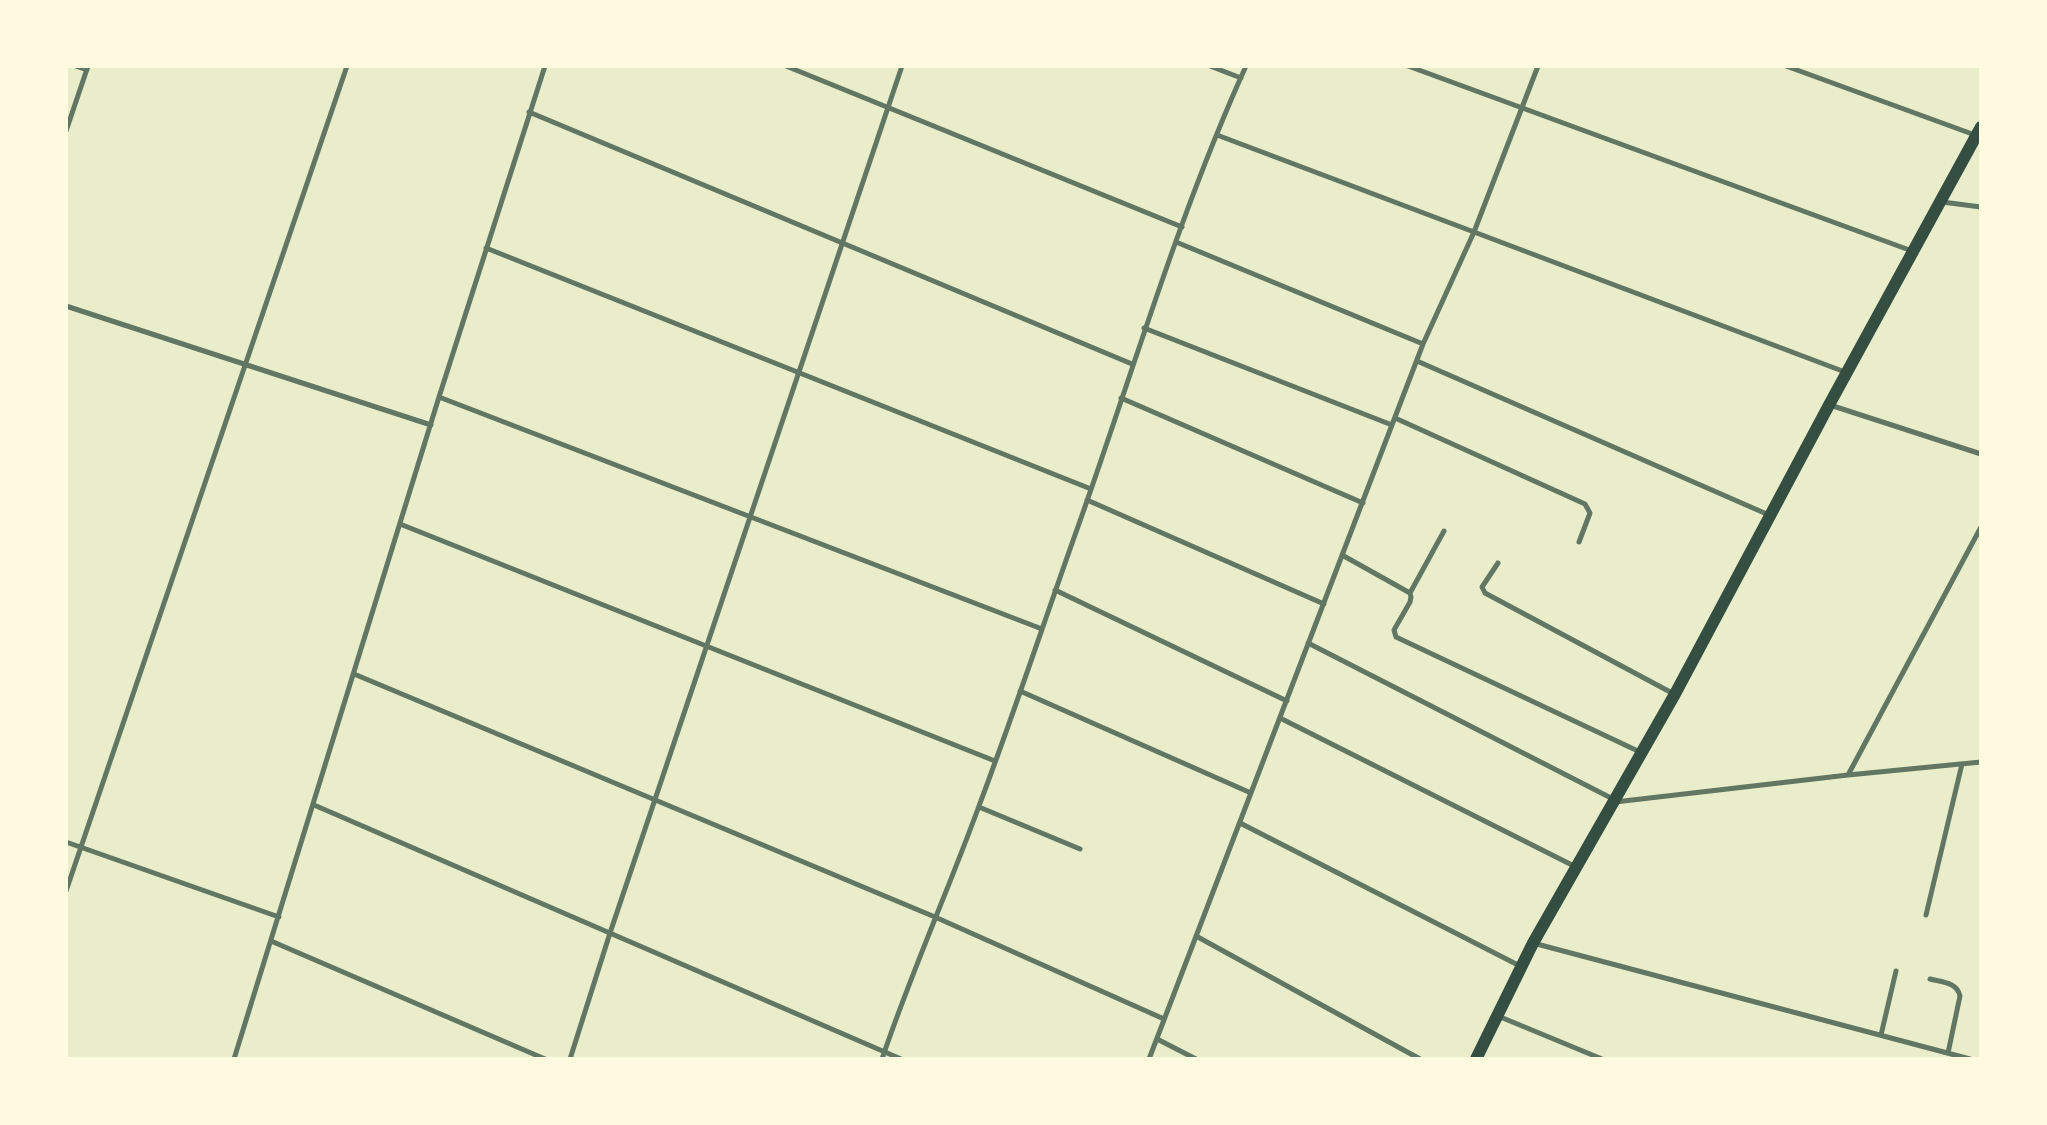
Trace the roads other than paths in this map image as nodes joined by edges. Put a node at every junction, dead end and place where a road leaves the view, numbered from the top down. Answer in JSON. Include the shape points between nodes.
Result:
{"nodes":[{"id":1,"x":76,"y":66,"type":"edge"},
{"id":2,"x":347,"y":66,"type":"edge"},
{"id":3,"x":545,"y":66,"type":"edge"},
{"id":4,"x":786,"y":66,"type":"edge"},
{"id":5,"x":902,"y":66,"type":"edge"},
{"id":6,"x":1210,"y":66,"type":"edge"},
{"id":7,"x":1246,"y":66,"type":"edge"},
{"id":8,"x":1408,"y":66,"type":"edge"},
{"id":9,"x":1538,"y":66,"type":"edge"},
{"id":10,"x":1786,"y":66,"type":"edge"},
{"id":11,"x":87,"y":68,"type":"edge"},
{"id":12,"x":1241,"y":78,"type":"junction"},
{"id":13,"x":888,"y":108,"type":"junction"},
{"id":14,"x":1521,"y":108,"type":"junction"},
{"id":15,"x":529,"y":112,"type":"junction"},
{"id":16,"x":66,"y":131,"type":"edge"},
{"id":17,"x":1978,"y":131,"type":"edge"},
{"id":18,"x":1217,"y":134,"type":"junction"},
{"id":19,"x":1941,"y":202,"type":"junction"},
{"id":20,"x":1981,"y":207,"type":"edge"},
{"id":21,"x":1182,"y":227,"type":"junction"},
{"id":22,"x":1474,"y":232,"type":"junction"},
{"id":23,"x":1176,"y":242,"type":"junction"},
{"id":24,"x":843,"y":243,"type":"junction"},
{"id":25,"x":486,"y":248,"type":"junction"},
{"id":26,"x":1913,"y":251,"type":"junction"},
{"id":27,"x":66,"y":306,"type":"edge"},
{"id":28,"x":1144,"y":328,"type":"junction"},
{"id":29,"x":1424,"y":344,"type":"junction"},
{"id":30,"x":1417,"y":361,"type":"junction"},
{"id":31,"x":245,"y":364,"type":"junction"},
{"id":32,"x":1132,"y":364,"type":"junction"},
{"id":33,"x":799,"y":373,"type":"junction"},
{"id":34,"x":1847,"y":373,"type":"junction"},
{"id":35,"x":439,"y":397,"type":"junction"},
{"id":36,"x":1121,"y":398,"type":"junction"},
{"id":37,"x":1829,"y":405,"type":"junction"},
{"id":38,"x":1395,"y":418,"type":"junction"},
{"id":39,"x":431,"y":425,"type":"junction"},
{"id":40,"x":1392,"y":425,"type":"junction"},
{"id":41,"x":1981,"y":454,"type":"edge"},
{"id":42,"x":1091,"y":490,"type":"junction"},
{"id":43,"x":1087,"y":500,"type":"junction"},
{"id":44,"x":1363,"y":503,"type":"junction"},
{"id":45,"x":1770,"y":515,"type":"junction"},
{"id":46,"x":750,"y":517,"type":"junction"},
{"id":47,"x":400,"y":524,"type":"junction"},
{"id":48,"x":1981,"y":527,"type":"edge"},
{"id":49,"x":1444,"y":531,"type":"dead end"},
{"id":50,"x":1579,"y":542,"type":"dead end"},
{"id":51,"x":1342,"y":555,"type":"junction"},
{"id":52,"x":1498,"y":563,"type":"dead end"},
{"id":53,"x":1055,"y":590,"type":"junction"},
{"id":54,"x":1410,"y":593,"type":"junction"},
{"id":55,"x":1324,"y":604,"type":"junction"},
{"id":56,"x":1042,"y":629,"type":"junction"},
{"id":57,"x":1308,"y":643,"type":"junction"},
{"id":58,"x":708,"y":646,"type":"junction"},
{"id":59,"x":354,"y":674,"type":"junction"},
{"id":60,"x":1020,"y":691,"type":"junction"},
{"id":61,"x":1675,"y":694,"type":"junction"},
{"id":62,"x":1286,"y":701,"type":"junction"},
{"id":63,"x":1280,"y":718,"type":"junction"},
{"id":64,"x":1641,"y":753,"type":"junction"},
{"id":65,"x":996,"y":761,"type":"junction"},
{"id":66,"x":1981,"y":762,"type":"edge"},
{"id":67,"x":1962,"y":764,"type":"junction"},
{"id":68,"x":1848,"y":775,"type":"junction"},
{"id":69,"x":1251,"y":793,"type":"junction"},
{"id":70,"x":655,"y":800,"type":"junction"},
{"id":71,"x":1614,"y":802,"type":"junction"},
{"id":72,"x":314,"y":806,"type":"junction"},
{"id":73,"x":979,"y":806,"type":"junction"},
{"id":74,"x":1240,"y":823,"type":"junction"},
{"id":75,"x":66,"y":842,"type":"edge"},
{"id":76,"x":82,"y":848,"type":"junction"},
{"id":77,"x":1080,"y":849,"type":"dead end"},
{"id":78,"x":1576,"y":867,"type":"junction"},
{"id":79,"x":66,"y":891,"type":"edge"},
{"id":80,"x":1926,"y":915,"type":"dead end"},
{"id":81,"x":279,"y":916,"type":"junction"},
{"id":82,"x":935,"y":917,"type":"junction"},
{"id":83,"x":610,"y":933,"type":"junction"},
{"id":84,"x":1196,"y":936,"type":"junction"},
{"id":85,"x":271,"y":940,"type":"junction"},
{"id":86,"x":1534,"y":943,"type":"junction"},
{"id":87,"x":1522,"y":967,"type":"junction"},
{"id":88,"x":1896,"y":972,"type":"dead end"},
{"id":89,"x":1930,"y":979,"type":"dead end"},
{"id":90,"x":1498,"y":1016,"type":"junction"},
{"id":91,"x":1164,"y":1019,"type":"junction"},
{"id":92,"x":1881,"y":1035,"type":"junction"},
{"id":93,"x":1156,"y":1039,"type":"junction"},
{"id":94,"x":884,"y":1052,"type":"junction"},
{"id":95,"x":1948,"y":1053,"type":"junction"},
{"id":96,"x":234,"y":1059,"type":"edge"},
{"id":97,"x":545,"y":1059,"type":"edge"},
{"id":98,"x":570,"y":1059,"type":"edge"},
{"id":99,"x":882,"y":1059,"type":"edge"},
{"id":100,"x":901,"y":1059,"type":"edge"},
{"id":101,"x":1149,"y":1059,"type":"edge"},
{"id":102,"x":1196,"y":1059,"type":"edge"},
{"id":103,"x":1420,"y":1059,"type":"edge"},
{"id":104,"x":1476,"y":1059,"type":"edge"},
{"id":105,"x":1602,"y":1059,"type":"edge"},
{"id":106,"x":1970,"y":1059,"type":"edge"}],
"edges":[{"from":1,"to":11,"type":"street"},
{"from":2,"to":31,"type":"street"},
{"from":3,"to":15,"type":"street"},
{"from":4,"to":13,"type":"street"},
{"from":5,"to":13,"type":"street"},
{"from":6,"to":12,"type":"street"},
{"from":7,"to":12,"type":"street"},
{"from":8,"to":14,"type":"street"},
{"from":9,"to":14,"type":"street"},
{"from":10,"to":17,"type":"street"},
{"from":11,"to":16,"type":"street"},
{"from":12,"to":18,"type":"street"},
{"from":13,"to":21,"type":"street"},
{"from":13,"to":24,"type":"street"},
{"from":14,"to":22,"type":"street"},
{"from":14,"to":26,"type":"street"},
{"from":15,"to":24,"type":"street"},
{"from":15,"to":25,"type":"street"},
{"from":17,"to":19,"type":"main road"},
{"from":18,"to":21,"type":"street"},
{"from":18,"to":22,"type":"street"},
{"from":19,"to":20,"type":"street"},
{"from":19,"to":26,"type":"main road"},
{"from":21,"to":23,"type":"street"},
{"from":22,"to":29,"type":"street"},
{"from":22,"to":34,"type":"street"},
{"from":23,"to":28,"type":"street"},
{"from":23,"to":29,"type":"street"},
{"from":24,"to":32,"type":"street"},
{"from":24,"to":33,"type":"street"},
{"from":25,"to":33,"type":"street"},
{"from":25,"to":35,"type":"street"},
{"from":26,"to":34,"type":"main road"},
{"from":27,"to":31,"type":"street"},
{"from":28,"to":32,"type":"street"},
{"from":28,"to":40,"type":"street"},
{"from":29,"to":30,"type":"street"},
{"from":30,"to":38,"type":"street"},
{"from":30,"to":45,"type":"street"},
{"from":31,"to":39,"type":"street"},
{"from":31,"to":76,"type":"street"},
{"from":32,"to":36,"type":"street"},
{"from":33,"to":42,"type":"street"},
{"from":33,"to":46,"type":"street"},
{"from":34,"to":37,"type":"main road"},
{"from":35,"to":39,"type":"street"},
{"from":35,"to":46,"type":"street"},
{"from":36,"to":42,"type":"street"},
{"from":36,"to":44,"type":"street"},
{"from":37,"to":41,"type":"street"},
{"from":37,"to":45,"type":"main road"},
{"from":38,"to":40,"type":"street"},
{"from":38,"to":50,"type":"street","via":[[1584,504],[1590,513]]},
{"from":39,"to":47,"type":"street"},
{"from":40,"to":44,"type":"street"},
{"from":42,"to":43,"type":"street"},
{"from":43,"to":53,"type":"street"},
{"from":43,"to":55,"type":"street"},
{"from":44,"to":51,"type":"street"},
{"from":45,"to":61,"type":"main road"},
{"from":46,"to":56,"type":"street"},
{"from":46,"to":58,"type":"street"},
{"from":47,"to":58,"type":"street"},
{"from":47,"to":59,"type":"street"},
{"from":48,"to":68,"type":"street"},
{"from":49,"to":54,"type":"street"},
{"from":51,"to":54,"type":"street"},
{"from":51,"to":55,"type":"street"},
{"from":52,"to":61,"type":"street","via":[[1482,587],[1485,593]]},
{"from":53,"to":56,"type":"street"},
{"from":53,"to":62,"type":"street"},
{"from":54,"to":64,"type":"street","via":[[1410,602],[1394,630],[1396,637]]},
{"from":55,"to":57,"type":"street"},
{"from":56,"to":60,"type":"street"},
{"from":57,"to":62,"type":"street"},
{"from":57,"to":71,"type":"street"},
{"from":58,"to":65,"type":"street"},
{"from":58,"to":70,"type":"street"},
{"from":59,"to":70,"type":"street"},
{"from":59,"to":72,"type":"street"},
{"from":60,"to":65,"type":"street"},
{"from":60,"to":69,"type":"street"},
{"from":61,"to":64,"type":"main road"},
{"from":62,"to":63,"type":"street"},
{"from":63,"to":69,"type":"street"},
{"from":63,"to":78,"type":"street"},
{"from":64,"to":71,"type":"main road"},
{"from":65,"to":73,"type":"street"},
{"from":66,"to":67,"type":"street"},
{"from":67,"to":68,"type":"street"},
{"from":67,"to":80,"type":"street"},
{"from":68,"to":71,"type":"street"},
{"from":69,"to":74,"type":"street"},
{"from":70,"to":82,"type":"street"},
{"from":70,"to":83,"type":"street"},
{"from":71,"to":78,"type":"main road"},
{"from":72,"to":81,"type":"street"},
{"from":72,"to":83,"type":"street"},
{"from":73,"to":77,"type":"street"},
{"from":73,"to":82,"type":"street"},
{"from":74,"to":84,"type":"street"},
{"from":74,"to":87,"type":"street"},
{"from":75,"to":76,"type":"street"},
{"from":76,"to":79,"type":"street"},
{"from":76,"to":81,"type":"street"},
{"from":78,"to":86,"type":"main road"},
{"from":81,"to":85,"type":"street"},
{"from":82,"to":91,"type":"street"},
{"from":82,"to":94,"type":"street"},
{"from":83,"to":94,"type":"street"},
{"from":83,"to":98,"type":"street"},
{"from":84,"to":91,"type":"street"},
{"from":84,"to":103,"type":"street"},
{"from":85,"to":96,"type":"street"},
{"from":85,"to":97,"type":"street"},
{"from":86,"to":87,"type":"main road"},
{"from":86,"to":92,"type":"street"},
{"from":87,"to":90,"type":"main road"},
{"from":88,"to":92,"type":"street"},
{"from":89,"to":95,"type":"street","via":[[1954,985],[1960,996]]},
{"from":90,"to":104,"type":"main road"},
{"from":90,"to":105,"type":"street"},
{"from":91,"to":93,"type":"street"},
{"from":92,"to":95,"type":"street"},
{"from":93,"to":101,"type":"street"},
{"from":93,"to":102,"type":"street"},
{"from":94,"to":99,"type":"street"},
{"from":94,"to":100,"type":"street"},
{"from":95,"to":106,"type":"street"}]}
